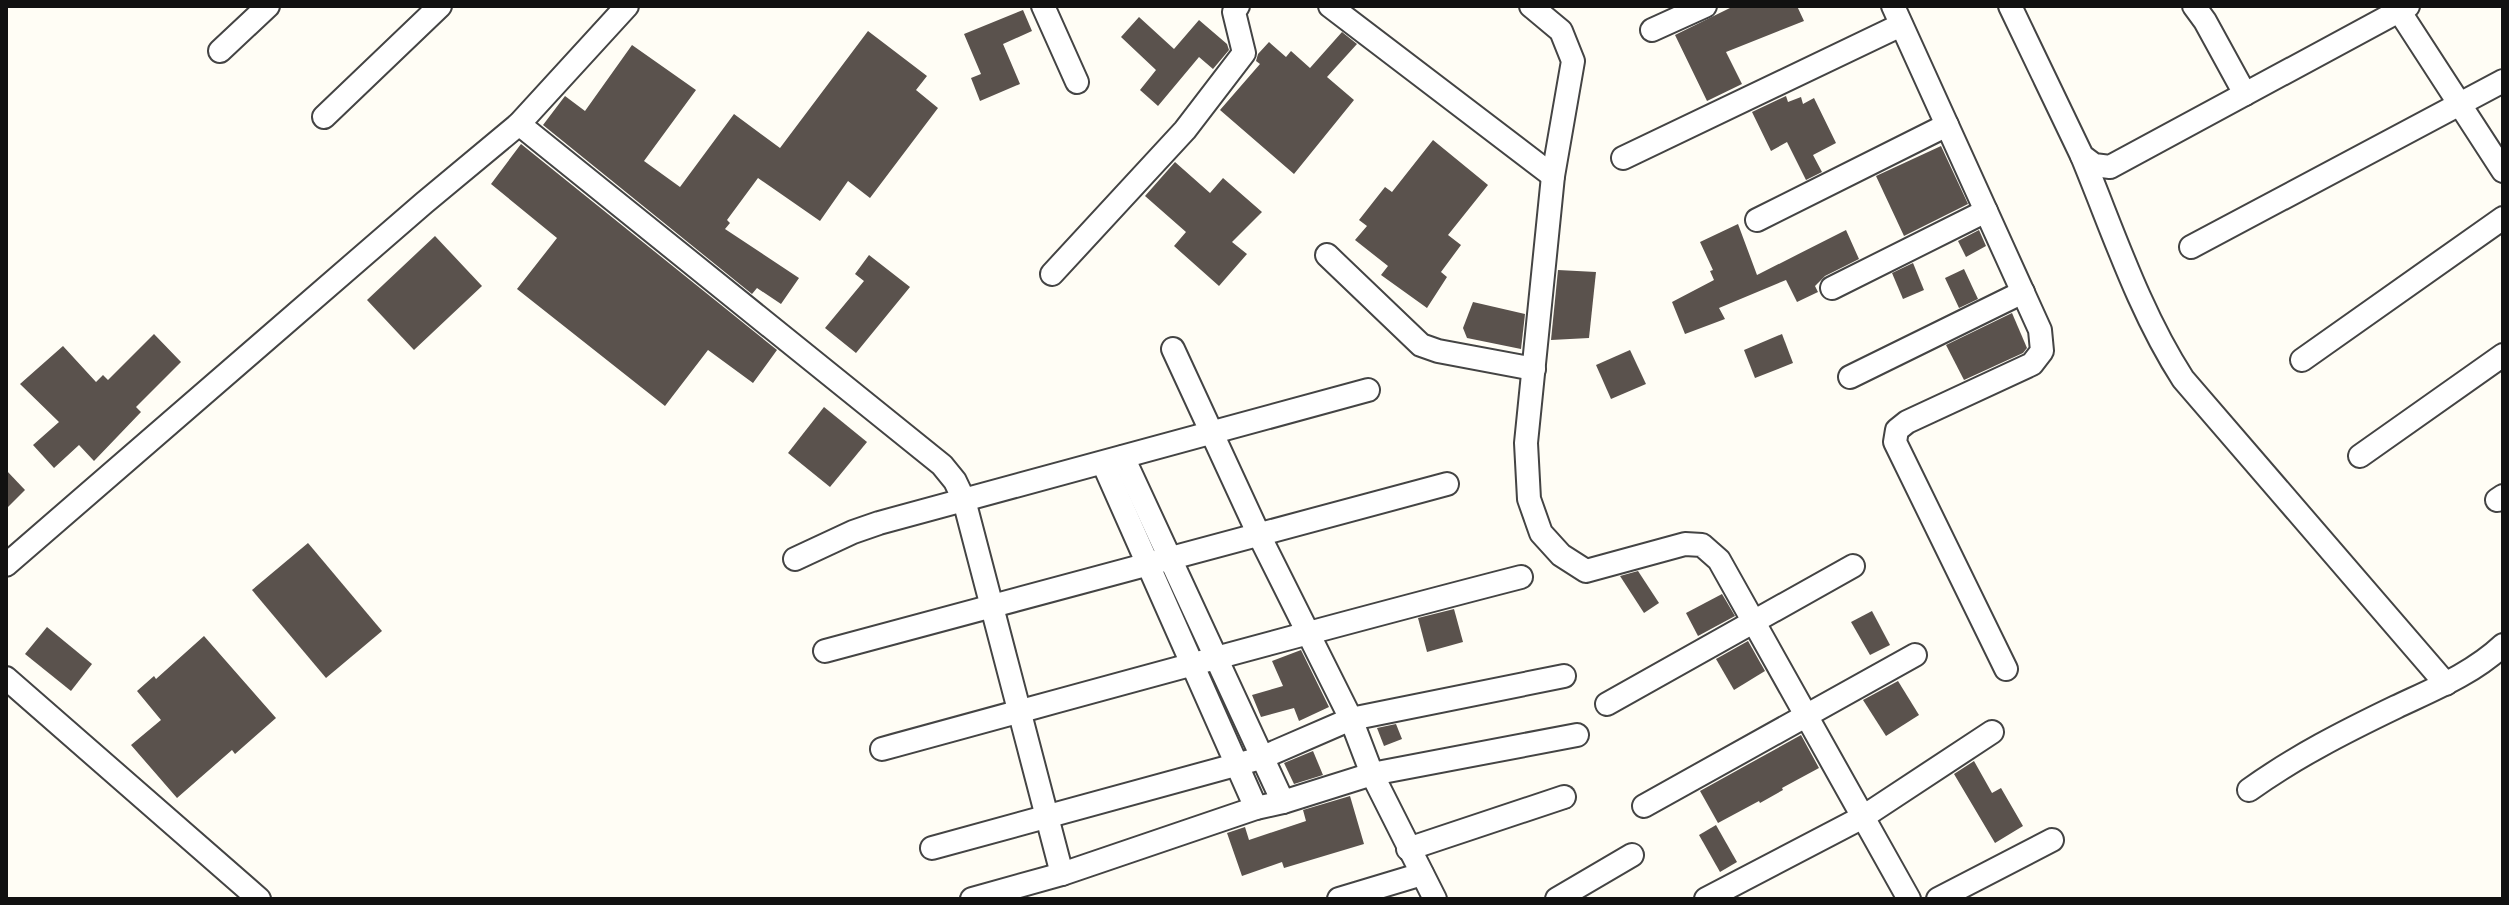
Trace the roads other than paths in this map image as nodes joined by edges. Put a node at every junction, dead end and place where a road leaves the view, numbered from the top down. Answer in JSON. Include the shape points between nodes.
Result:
{"nodes":[{"id":1,"x":268,"y":6,"type":"edge"},
{"id":2,"x":440,"y":6,"type":"edge"},
{"id":3,"x":627,"y":6,"type":"edge"},
{"id":4,"x":1043,"y":6,"type":"edge"},
{"id":5,"x":1238,"y":6,"type":"edge"},
{"id":6,"x":1330,"y":6,"type":"edge"},
{"id":7,"x":1531,"y":6,"type":"edge"},
{"id":8,"x":1705,"y":6,"type":"edge"},
{"id":9,"x":2010,"y":6,"type":"edge"},
{"id":10,"x":2194,"y":6,"type":"edge"},
{"id":11,"x":2401,"y":8,"type":"edge"},
{"id":12,"x":604,"y":15,"type":"edge"},
{"id":13,"x":1897,"y":15,"type":"edge"},
{"id":14,"x":1652,"y":30,"type":"dead end"},
{"id":15,"x":220,"y":51,"type":"dead end"},
{"id":16,"x":2503,"y":81,"type":"edge"},
{"id":17,"x":1077,"y":82,"type":"dead end"},
{"id":18,"x":2245,"y":94,"type":"junction"},
{"id":19,"x":2459,"y":104,"type":"junction"},
{"id":20,"x":324,"y":117,"type":"dead end"},
{"id":21,"x":519,"y":124,"type":"junction"},
{"id":22,"x":1947,"y":125,"type":"junction"},
{"id":23,"x":2082,"y":156,"type":"junction"},
{"id":24,"x":1623,"y":158,"type":"dead end"},
{"id":25,"x":2503,"y":171,"type":"edge"},
{"id":26,"x":1553,"y":176,"type":"junction"},
{"id":27,"x":1986,"y":211,"type":"junction"},
{"id":28,"x":2503,"y":218,"type":"edge"},
{"id":29,"x":1757,"y":220,"type":"dead end"},
{"id":30,"x":2191,"y":247,"type":"dead end"},
{"id":31,"x":1327,"y":255,"type":"dead end"},
{"id":32,"x":1052,"y":274,"type":"dead end"},
{"id":33,"x":1832,"y":288,"type":"dead end"},
{"id":34,"x":2023,"y":292,"type":"junction"},
{"id":35,"x":1173,"y":349,"type":"dead end"},
{"id":36,"x":2503,"y":355,"type":"edge"},
{"id":37,"x":2302,"y":360,"type":"dead end"},
{"id":38,"x":1534,"y":369,"type":"junction"},
{"id":39,"x":1850,"y":377,"type":"dead end"},
{"id":40,"x":1368,"y":390,"type":"dead end"},
{"id":41,"x":1212,"y":433,"type":"junction"},
{"id":42,"x":2360,"y":456,"type":"dead end"},
{"id":43,"x":1113,"y":460,"type":"junction"},
{"id":44,"x":1447,"y":484,"type":"dead end"},
{"id":45,"x":964,"y":500,"type":"junction"},
{"id":46,"x":1259,"y":535,"type":"junction"},
{"id":47,"x":795,"y":559,"type":"dead end"},
{"id":48,"x":1159,"y":562,"type":"junction"},
{"id":49,"x":6,"y":565,"type":"edge"},
{"id":50,"x":1853,"y":566,"type":"dead end"},
{"id":51,"x":1521,"y":577,"type":"dead end"},
{"id":52,"x":991,"y":607,"type":"junction"},
{"id":53,"x":1754,"y":622,"type":"junction"},
{"id":54,"x":1307,"y":632,"type":"junction"},
{"id":55,"x":2503,"y":645,"type":"edge"},
{"id":56,"x":825,"y":651,"type":"dead end"},
{"id":57,"x":1915,"y":655,"type":"dead end"},
{"id":58,"x":1216,"y":659,"type":"junction"},
{"id":59,"x":1194,"y":665,"type":"junction"},
{"id":60,"x":2006,"y":669,"type":"dead end"},
{"id":61,"x":1564,"y":676,"type":"dead end"},
{"id":62,"x":6,"y":678,"type":"edge"},
{"id":63,"x":2446,"y":684,"type":"junction"},
{"id":64,"x":1607,"y":704,"type":"dead end"},
{"id":65,"x":1019,"y":712,"type":"junction"},
{"id":66,"x":1806,"y":716,"type":"junction"},
{"id":67,"x":1351,"y":719,"type":"junction"},
{"id":68,"x":1992,"y":732,"type":"dead end"},
{"id":69,"x":1577,"y":735,"type":"dead end"},
{"id":70,"x":882,"y":749,"type":"dead end"},
{"id":71,"x":1261,"y":758,"type":"junction"},
{"id":72,"x":1238,"y":764,"type":"junction"},
{"id":73,"x":1372,"y":774,"type":"junction"},
{"id":74,"x":2249,"y":790,"type":"dead end"},
{"id":75,"x":1564,"y":797,"type":"dead end"},
{"id":76,"x":1283,"y":802,"type":"junction"},
{"id":77,"x":1644,"y":806,"type":"dead end"},
{"id":78,"x":1256,"y":808,"type":"junction"},
{"id":79,"x":1047,"y":817,"type":"junction"},
{"id":80,"x":1863,"y":817,"type":"junction"},
{"id":81,"x":2052,"y":840,"type":"dead end"},
{"id":82,"x":932,"y":848,"type":"dead end"},
{"id":83,"x":1408,"y":849,"type":"junction"},
{"id":84,"x":1632,"y":855,"type":"dead end"},
{"id":85,"x":1062,"y":874,"type":"junction"},
{"id":86,"x":1422,"y":874,"type":"junction"},
{"id":87,"x":259,"y":899,"type":"edge"},
{"id":88,"x":972,"y":899,"type":"edge"},
{"id":89,"x":1339,"y":899,"type":"edge"},
{"id":90,"x":1435,"y":899,"type":"edge"},
{"id":91,"x":1557,"y":899,"type":"edge"},
{"id":92,"x":1706,"y":899,"type":"edge"},
{"id":93,"x":1909,"y":899,"type":"edge"},
{"id":94,"x":1938,"y":899,"type":"edge"}],
"edges":[{"from":1,"to":15,"type":"street"},
{"from":2,"to":20,"type":"street"},
{"from":3,"to":12,"type":"street"},
{"from":4,"to":17,"type":"street"},
{"from":5,"to":32,"type":"street","via":[[1234,12],[1244,53],[1185,130]]},
{"from":6,"to":26,"type":"street"},
{"from":7,"to":26,"type":"street","via":[[1561,31],[1573,61]]},
{"from":8,"to":14,"type":"street"},
{"from":9,"to":23,"type":"street"},
{"from":10,"to":18,"type":"street"},
{"from":11,"to":18,"type":"street"},
{"from":11,"to":19,"type":"street"},
{"from":12,"to":21,"type":"street"},
{"from":13,"to":22,"type":"street"},
{"from":13,"to":24,"type":"street"},
{"from":16,"to":19,"type":"street"},
{"from":18,"to":23,"type":"street","via":[[2110,167]]},
{"from":19,"to":25,"type":"street"},
{"from":19,"to":30,"type":"street"},
{"from":21,"to":45,"type":"street","via":[[942,465]]},
{"from":21,"to":49,"type":"street"},
{"from":22,"to":27,"type":"street"},
{"from":22,"to":29,"type":"street"},
{"from":23,"to":63,"type":"street","via":[[2139,295],[2183,379]]},
{"from":26,"to":38,"type":"street"},
{"from":27,"to":33,"type":"street"},
{"from":27,"to":34,"type":"street"},
{"from":28,"to":37,"type":"street"},
{"from":31,"to":38,"type":"street","via":[[1421,345]]},
{"from":34,"to":39,"type":"street"},
{"from":34,"to":60,"type":"street","via":[[2040,330],[2042,351],[2032,364],[1907,422],[1897,430],[1895,442]]},
{"from":35,"to":41,"type":"street"},
{"from":36,"to":42,"type":"street"},
{"from":38,"to":53,"type":"street","via":[[1526,443],[1529,499],[1541,533],[1586,571],[1685,544],[1702,545],[1719,560]]},
{"from":40,"to":41,"type":"street"},
{"from":41,"to":43,"type":"street"},
{"from":41,"to":46,"type":"street"},
{"from":43,"to":45,"type":"street"},
{"from":43,"to":48,"type":"street"},
{"from":44,"to":46,"type":"street"},
{"from":45,"to":47,"type":"street","via":[[853,532]]},
{"from":45,"to":52,"type":"street"},
{"from":46,"to":48,"type":"street"},
{"from":46,"to":54,"type":"street"},
{"from":48,"to":52,"type":"street"},
{"from":48,"to":58,"type":"street"},
{"from":48,"to":59,"type":"street"},
{"from":50,"to":53,"type":"street"},
{"from":51,"to":54,"type":"street"},
{"from":52,"to":56,"type":"street"},
{"from":52,"to":65,"type":"street"},
{"from":53,"to":64,"type":"street"},
{"from":53,"to":66,"type":"street"},
{"from":54,"to":58,"type":"street"},
{"from":54,"to":67,"type":"street"},
{"from":55,"to":63,"type":"street"},
{"from":57,"to":66,"type":"street"},
{"from":58,"to":59,"type":"street"},
{"from":58,"to":71,"type":"street"},
{"from":59,"to":65,"type":"street"},
{"from":59,"to":72,"type":"street"},
{"from":61,"to":67,"type":"street"},
{"from":62,"to":87,"type":"street"},
{"from":63,"to":74,"type":"street","via":[[2323,743]]},
{"from":65,"to":70,"type":"street"},
{"from":65,"to":79,"type":"street"},
{"from":66,"to":77,"type":"street"},
{"from":66,"to":80,"type":"street"},
{"from":67,"to":71,"type":"street"},
{"from":67,"to":73,"type":"street"},
{"from":68,"to":80,"type":"street"},
{"from":69,"to":73,"type":"street"},
{"from":71,"to":72,"type":"street"},
{"from":71,"to":76,"type":"street"},
{"from":72,"to":78,"type":"street"},
{"from":72,"to":79,"type":"street"},
{"from":73,"to":76,"type":"street"},
{"from":73,"to":83,"type":"street"},
{"from":75,"to":83,"type":"street"},
{"from":76,"to":78,"type":"street"},
{"from":78,"to":85,"type":"street"},
{"from":79,"to":82,"type":"street"},
{"from":79,"to":85,"type":"street"},
{"from":80,"to":92,"type":"street"},
{"from":80,"to":93,"type":"street"},
{"from":81,"to":94,"type":"street"},
{"from":83,"to":86,"type":"street"},
{"from":84,"to":91,"type":"street"},
{"from":85,"to":88,"type":"street"},
{"from":86,"to":89,"type":"street"},
{"from":86,"to":90,"type":"street"}]}
